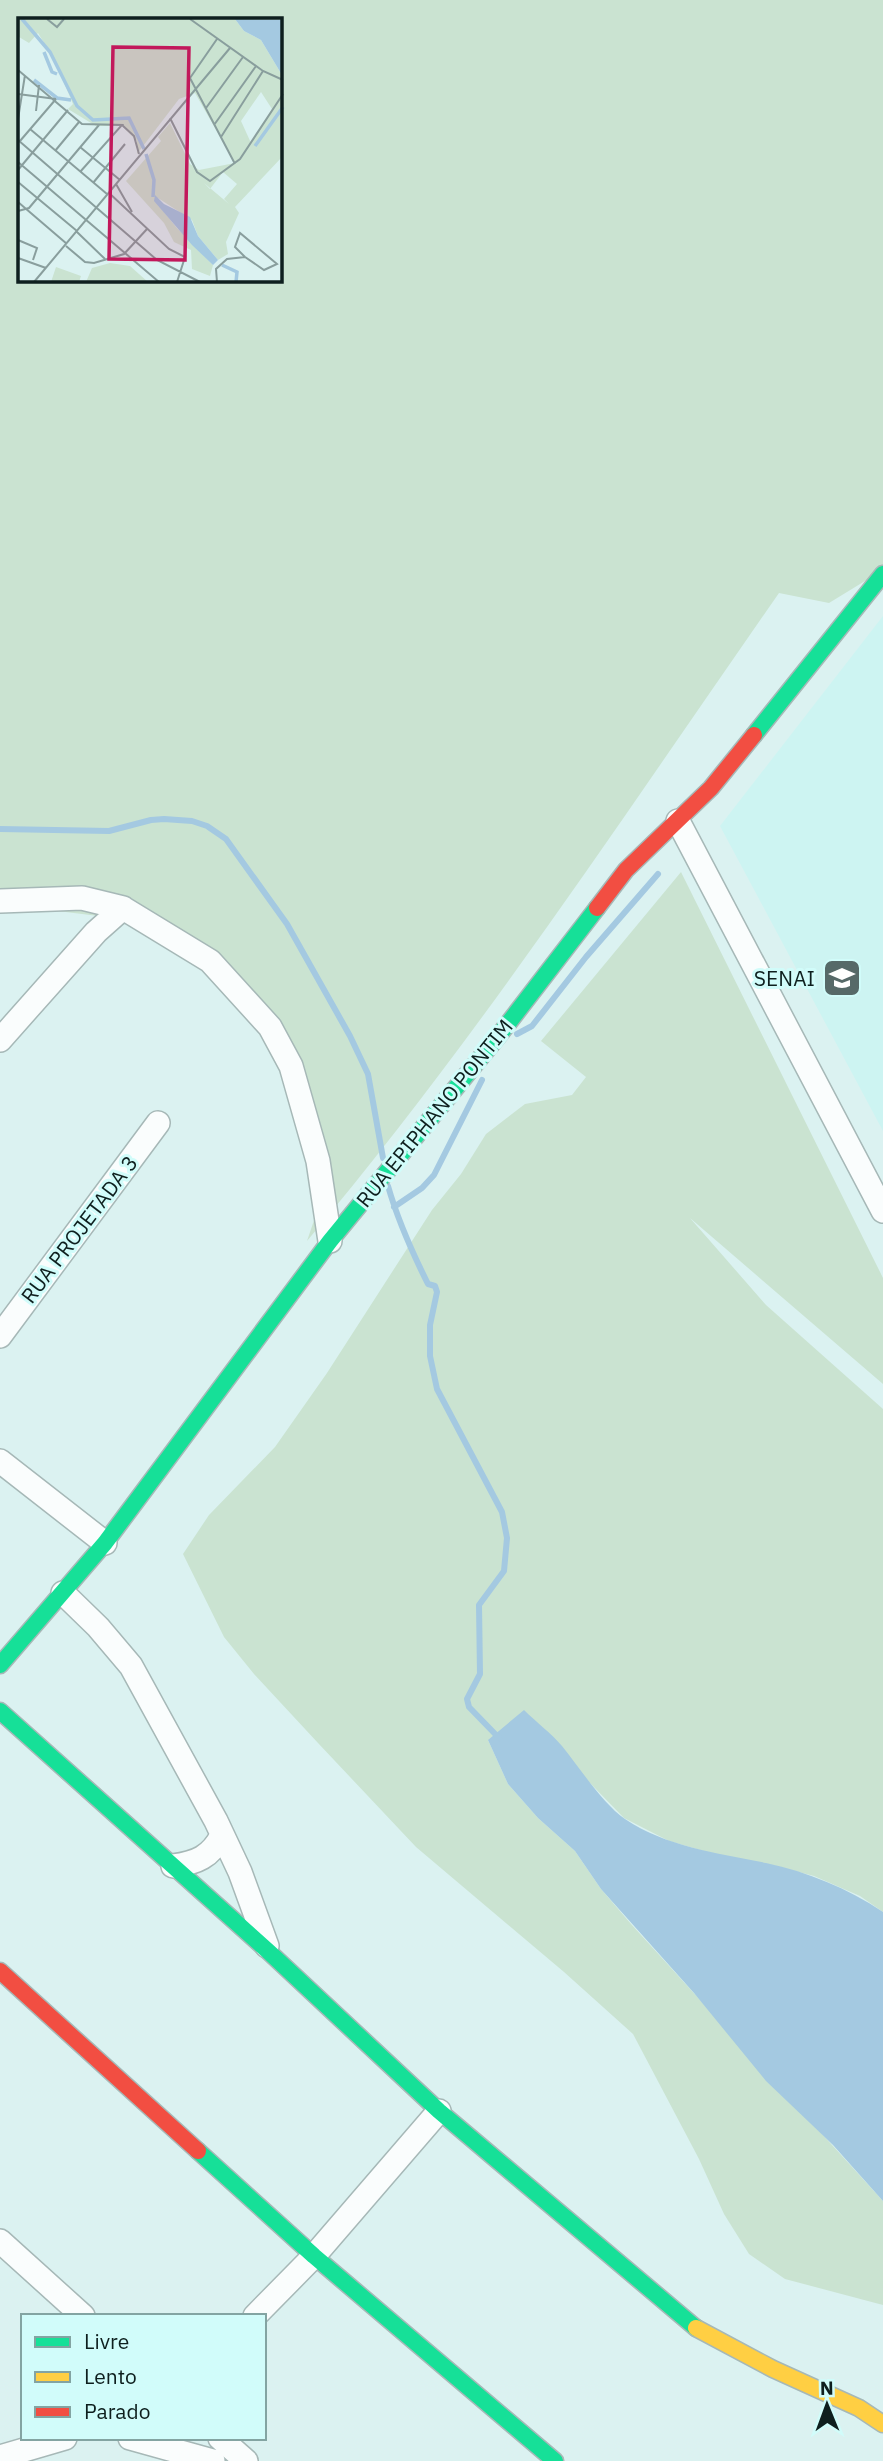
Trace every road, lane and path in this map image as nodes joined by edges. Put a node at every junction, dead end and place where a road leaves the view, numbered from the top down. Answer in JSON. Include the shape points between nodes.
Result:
{"nodes":[{"id":1,"x":883,"y":574,"type":"edge"},
{"id":2,"x":678,"y":821,"type":"junction"},
{"id":3,"x":0,"y":901,"type":"edge"},
{"id":4,"x":122,"y":908,"type":"junction"},
{"id":5,"x":0,"y":1040,"type":"edge"},
{"id":6,"x":158,"y":1123,"type":"dead end"},
{"id":7,"x":883,"y":1212,"type":"edge"},
{"id":8,"x":330,"y":1241,"type":"junction"},
{"id":9,"x":0,"y":1336,"type":"edge"},
{"id":10,"x":0,"y":1461,"type":"edge"},
{"id":11,"x":105,"y":1543,"type":"junction"},
{"id":12,"x":63,"y":1593,"type":"junction"},
{"id":13,"x":0,"y":1665,"type":"edge"},
{"id":14,"x":0,"y":1711,"type":"edge"},
{"id":15,"x":222,"y":1835,"type":"junction"},
{"id":16,"x":173,"y":1866,"type":"junction"},
{"id":17,"x":269,"y":1952,"type":"junction"},
{"id":18,"x":0,"y":1971,"type":"edge"},
{"id":19,"x":439,"y":2111,"type":"junction"},
{"id":20,"x":0,"y":2241,"type":"edge"},
{"id":21,"x":314,"y":2256,"type":"junction"},
{"id":22,"x":81,"y":2314,"type":"edge"},
{"id":23,"x":257,"y":2314,"type":"edge"},
{"id":24,"x":883,"y":2424,"type":"edge"},
{"id":25,"x":58,"y":2440,"type":"edge"},
{"id":26,"x":137,"y":2440,"type":"edge"},
{"id":27,"x":222,"y":2440,"type":"edge"},
{"id":28,"x":0,"y":2456,"type":"edge"},
{"id":29,"x":213,"y":2461,"type":"edge"},
{"id":30,"x":246,"y":2461,"type":"edge"},
{"id":31,"x":555,"y":2461,"type":"edge"}],
"edges":[{"from":1,"to":2,"type":"street","name":"RUA EPIPHANO PONTIM","via":[[711,788]]},
{"from":2,"to":7,"type":"street"},
{"from":2,"to":8,"type":"street","name":"RUA EPIPHANO PONTIM","via":[[626,870],[500,1034]]},
{"from":3,"to":4,"type":"street","via":[[82,898]]},
{"from":4,"to":5,"type":"street"},
{"from":4,"to":8,"type":"street","via":[[210,961],[270,1027],[291,1066],[318,1161]]},
{"from":6,"to":9,"type":"street","name":"RUA PROJETADA 3"},
{"from":8,"to":11,"type":"street","name":"RUA EPIPHANO PONTIM"},
{"from":10,"to":11,"type":"street"},
{"from":11,"to":12,"type":"street","name":"RUA EPIPHANO PONTIM"},
{"from":12,"to":13,"type":"street","name":"RUA EPIPHANO PONTIM"},
{"from":12,"to":15,"type":"street","via":[[131,1666]]},
{"from":14,"to":16,"type":"street"},
{"from":15,"to":16,"type":"street","via":[[215,1849],[202,1859]]},
{"from":15,"to":17,"type":"street"},
{"from":16,"to":17,"type":"street"},
{"from":17,"to":19,"type":"street"},
{"from":18,"to":21,"type":"street"},
{"from":19,"to":21,"type":"street"},
{"from":19,"to":24,"type":"street","via":[[699,2330]]},
{"from":20,"to":22,"type":"street"},
{"from":21,"to":23,"type":"street"},
{"from":21,"to":31,"type":"street"},
{"from":25,"to":28,"type":"street"},
{"from":26,"to":29,"type":"street"},
{"from":27,"to":30,"type":"street"}]}
